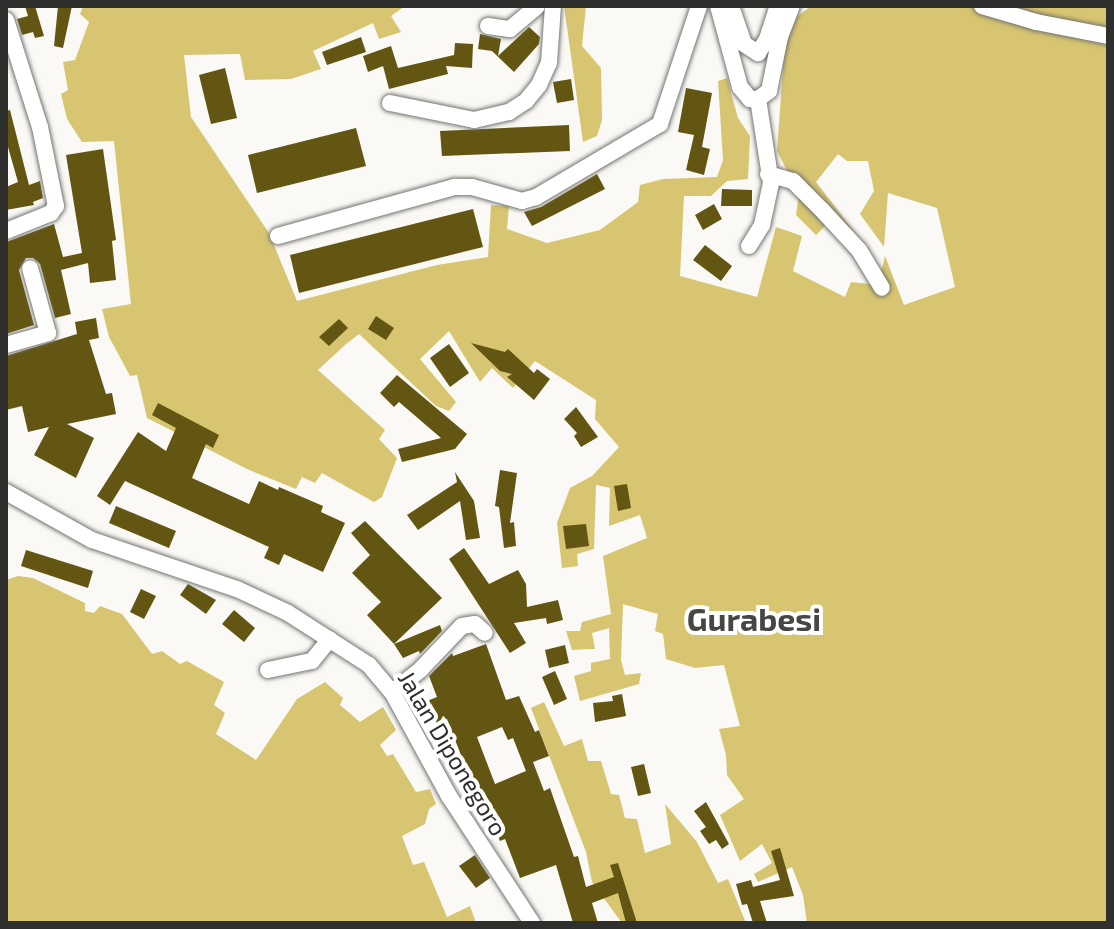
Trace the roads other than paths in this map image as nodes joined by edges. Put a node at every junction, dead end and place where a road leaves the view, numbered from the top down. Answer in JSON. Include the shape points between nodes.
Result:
{"nodes":[{"id":1,"x":537,"y":6,"type":"edge"},
{"id":2,"x":553,"y":6,"type":"edge"},
{"id":3,"x":699,"y":6,"type":"edge"},
{"id":4,"x":718,"y":6,"type":"edge"},
{"id":5,"x":731,"y":6,"type":"edge"},
{"id":6,"x":778,"y":6,"type":"edge"},
{"id":7,"x":792,"y":6,"type":"edge"},
{"id":8,"x":982,"y":6,"type":"edge"},
{"id":9,"x":6,"y":20,"type":"edge"},
{"id":10,"x":488,"y":26,"type":"dead end"},
{"id":11,"x":1108,"y":36,"type":"edge"},
{"id":12,"x":758,"y":99,"type":"junction"},
{"id":13,"x":390,"y":103,"type":"dead end"},
{"id":14,"x":768,"y":174,"type":"junction"},
{"id":15,"x":6,"y":231,"type":"edge"},
{"id":16,"x":278,"y":236,"type":"dead end"},
{"id":17,"x":749,"y":246,"type":"dead end"},
{"id":18,"x":30,"y":268,"type":"dead end"},
{"id":19,"x":882,"y":288,"type":"dead end"},
{"id":20,"x":6,"y":345,"type":"edge"},
{"id":21,"x":6,"y":492,"type":"edge"},
{"id":22,"x":485,"y":633,"type":"dead end"},
{"id":23,"x":330,"y":639,"type":"junction"},
{"id":24,"x":268,"y":670,"type":"dead end"},
{"id":25,"x":392,"y":692,"type":"junction"},
{"id":26,"x":532,"y":923,"type":"edge"}],
"edges":[{"from":1,"to":10,"type":"street","via":[[510,29]]},
{"from":2,"to":13,"type":"street","via":[[549,63],[526,101],[509,112],[474,120]]},
{"from":3,"to":16,"type":"street","via":[[660,124],[536,197],[522,201],[455,187]]},
{"from":4,"to":12,"type":"street","via":[[740,87],[750,99]]},
{"from":5,"to":6,"type":"street","via":[[744,44],[758,53]]},
{"from":7,"to":12,"type":"street","via":[[769,91]]},
{"from":8,"to":11,"type":"street"},
{"from":9,"to":15,"type":"street","via":[[36,113],[56,206],[51,213]]},
{"from":12,"to":14,"type":"street"},
{"from":14,"to":17,"type":"street","via":[[765,212]]},
{"from":14,"to":19,"type":"street","via":[[793,181],[821,209],[859,250]]},
{"from":18,"to":20,"type":"street","via":[[48,333]]},
{"from":21,"to":23,"type":"street","name":"Jalan Diponegoro","via":[[92,540],[237,589]]},
{"from":22,"to":25,"type":"street","via":[[475,624],[462,626]]},
{"from":23,"to":24,"type":"street","via":[[312,661]]},
{"from":23,"to":25,"type":"street","name":"Jalan Diponegoro","via":[[369,665]]},
{"from":25,"to":26,"type":"street","name":"Jalan Diponegoro","via":[[449,796]]}]}
